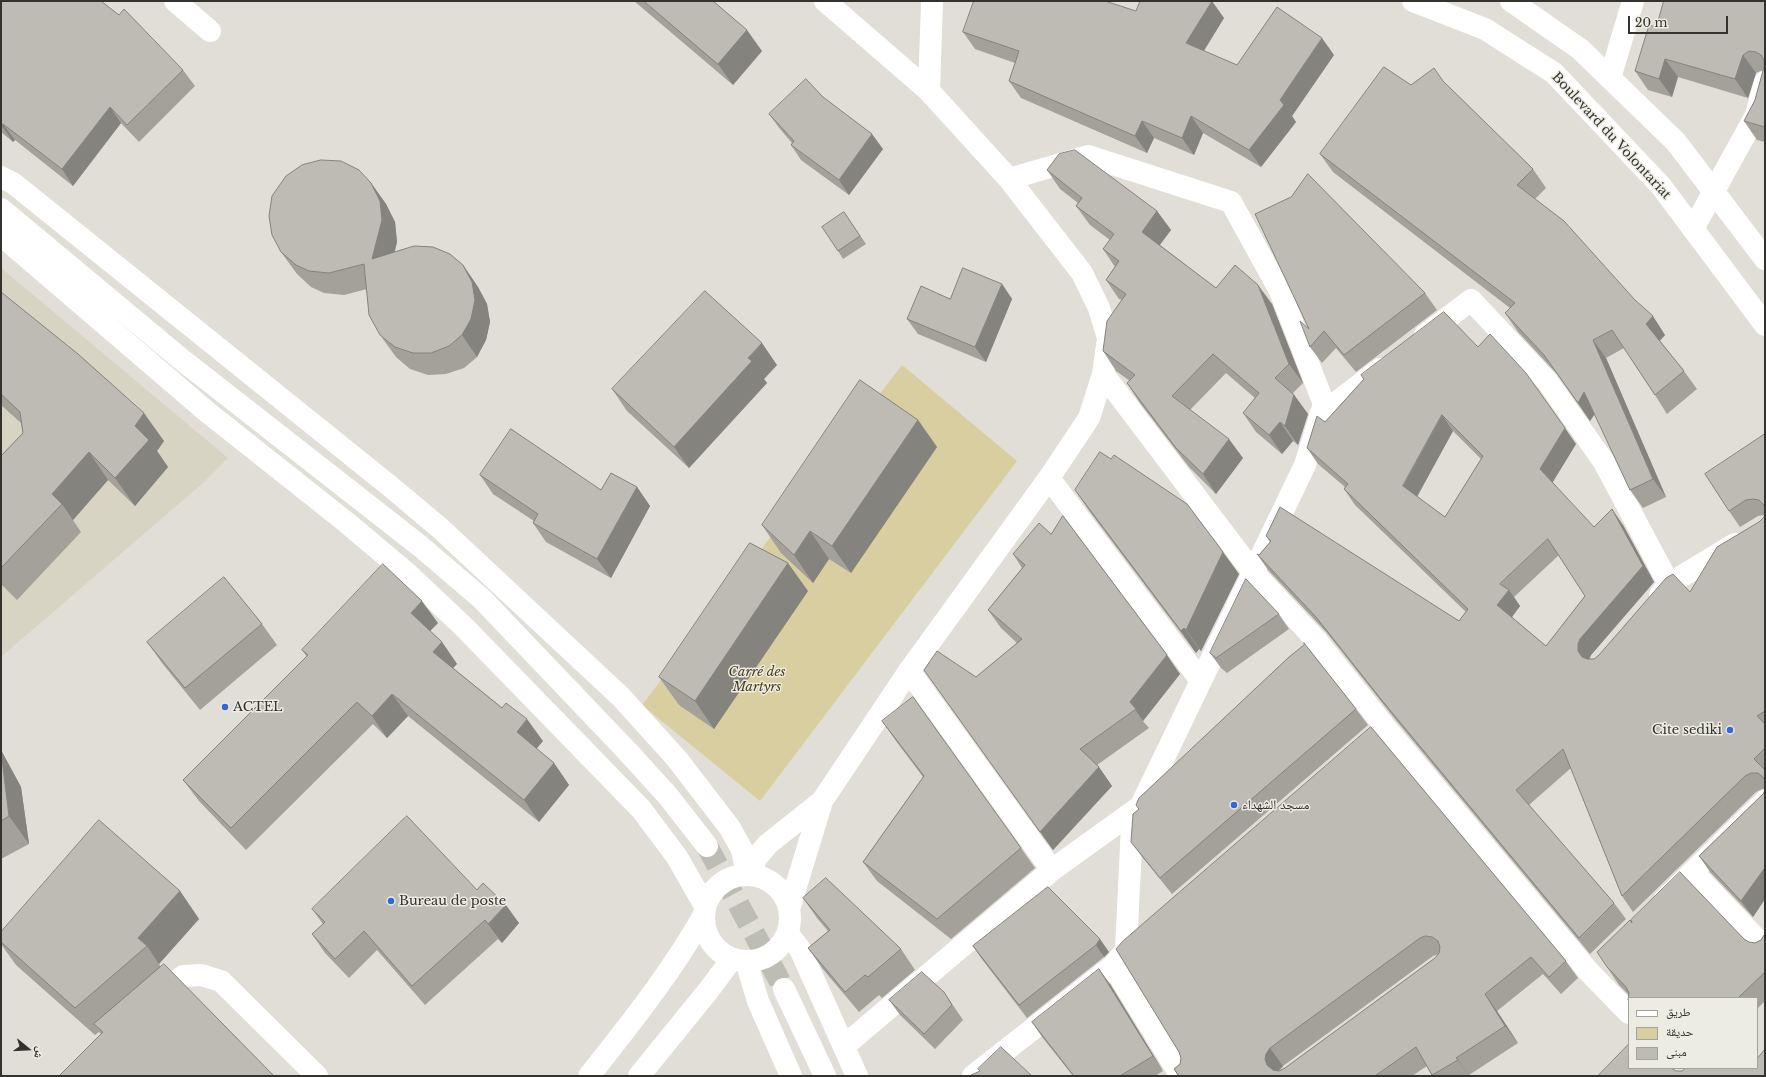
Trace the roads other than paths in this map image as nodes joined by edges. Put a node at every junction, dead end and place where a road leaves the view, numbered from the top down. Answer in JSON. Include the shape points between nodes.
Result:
{"nodes":[{"id":1,"x":175,"y":1,"type":"edge"},
{"id":2,"x":825,"y":1,"type":"edge"},
{"id":3,"x":932,"y":1,"type":"edge"},
{"id":4,"x":1412,"y":1,"type":"edge"},
{"id":5,"x":1511,"y":1,"type":"edge"},
{"id":6,"x":1632,"y":1,"type":"edge"},
{"id":7,"x":210,"y":31,"type":"dead end"},
{"id":8,"x":1610,"y":78,"type":"junction"},
{"id":9,"x":1765,"y":82,"type":"edge"},
{"id":10,"x":929,"y":91,"type":"junction"},
{"id":11,"x":1,"y":177,"type":"edge"},
{"id":12,"x":1009,"y":179,"type":"junction"},
{"id":13,"x":1714,"y":192,"type":"junction"},
{"id":14,"x":1,"y":209,"type":"edge"},
{"id":15,"x":1693,"y":229,"type":"junction"},
{"id":16,"x":1,"y":235,"type":"edge"},
{"id":17,"x":1765,"y":259,"type":"edge"},
{"id":18,"x":1765,"y":325,"type":"edge"},
{"id":19,"x":1103,"y":374,"type":"junction"},
{"id":20,"x":1320,"y":415,"type":"junction"},
{"id":21,"x":1049,"y":478,"type":"junction"},
{"id":22,"x":1750,"y":535,"type":"edge"},
{"id":23,"x":1253,"y":572,"type":"junction"},
{"id":24,"x":1669,"y":584,"type":"junction"},
{"id":25,"x":1645,"y":612,"type":"edge"},
{"id":26,"x":1317,"y":642,"type":"junction"},
{"id":27,"x":1300,"y":657,"type":"edge"},
{"id":28,"x":909,"y":671,"type":"junction"},
{"id":29,"x":1201,"y":681,"type":"junction"},
{"id":30,"x":1385,"y":726,"type":"junction"},
{"id":31,"x":1367,"y":742,"type":"edge"},
{"id":32,"x":1181,"y":769,"type":"edge"},
{"id":33,"x":822,"y":801,"type":"junction"},
{"id":34,"x":1765,"y":801,"type":"edge"},
{"id":35,"x":1141,"y":806,"type":"junction"},
{"id":36,"x":707,"y":846,"type":"tunnel mouth"},
{"id":37,"x":1052,"y":870,"type":"junction"},
{"id":38,"x":1693,"y":872,"type":"junction"},
{"id":39,"x":749,"y":874,"type":"junction"},
{"id":40,"x":790,"y":906,"type":"junction"},
{"id":41,"x":705,"y":911,"type":"junction"},
{"id":42,"x":1649,"y":914,"type":"edge"},
{"id":43,"x":1150,"y":929,"type":"edge"},
{"id":44,"x":788,"y":934,"type":"junction"},
{"id":45,"x":1765,"y":948,"type":"edge"},
{"id":46,"x":1605,"y":956,"type":"edge"},
{"id":47,"x":1120,"y":958,"type":"junction"},
{"id":48,"x":739,"y":960,"type":"junction"},
{"id":49,"x":1589,"y":972,"type":"junction"},
{"id":50,"x":784,"y":989,"type":"tunnel mouth"},
{"id":51,"x":1628,"y":1012,"type":"edge"},
{"id":52,"x":138,"y":1014,"type":"edge"},
{"id":53,"x":844,"y":1046,"type":"junction"},
{"id":54,"x":317,"y":1076,"type":"edge"},
{"id":55,"x":589,"y":1076,"type":"edge"},
{"id":56,"x":639,"y":1076,"type":"edge"},
{"id":57,"x":791,"y":1076,"type":"edge"},
{"id":58,"x":825,"y":1076,"type":"edge"},
{"id":59,"x":858,"y":1076,"type":"edge"},
{"id":60,"x":973,"y":1076,"type":"edge"},
{"id":61,"x":1181,"y":1076,"type":"edge"}],
"edges":[{"from":1,"to":7,"type":"street"},
{"from":2,"to":10,"type":"street"},
{"from":3,"to":10,"type":"street"},
{"from":4,"to":15,"type":"street","name":"Boulevard du Volontariat","via":[[1485,29],[1554,73],[1661,186]]},
{"from":5,"to":8,"type":"street","via":[[1580,49]]},
{"from":6,"to":8,"type":"street"},
{"from":8,"to":13,"type":"street","via":[[1676,142]]},
{"from":9,"to":13,"type":"street","via":[[1756,116]]},
{"from":10,"to":12,"type":"street"},
{"from":11,"to":39,"type":"street","via":[[19,188],[391,487],[499,582],[621,697],[677,759],[730,828],[742,850]]},
{"from":12,"to":19,"type":"street","via":[[1082,273],[1108,338]]},
{"from":12,"to":20,"type":"street","via":[[1088,156],[1231,202],[1280,291],[1324,404]]},
{"from":13,"to":15,"type":"street"},
{"from":13,"to":17,"type":"street"},
{"from":14,"to":36,"type":"street","via":[[181,359],[420,546],[482,599],[628,752],[668,796]]},
{"from":15,"to":18,"type":"street","name":"Boulevard du Volontariat"},
{"from":16,"to":41,"type":"street","via":[[206,411],[346,522],[426,590],[641,809],[677,857]]},
{"from":19,"to":21,"type":"street","via":[[1089,418]]},
{"from":19,"to":23,"type":"street"},
{"from":20,"to":23,"type":"street","via":[[1305,465]]},
{"from":20,"to":24,"type":"street","via":[[1471,300],[1548,380],[1604,462]]},
{"from":21,"to":28,"type":"street"},
{"from":21,"to":29,"type":"street"},
{"from":22,"to":24,"type":"street"},
{"from":23,"to":26,"type":"street"},
{"from":23,"to":29,"type":"street"},
{"from":24,"to":25,"type":"street"},
{"from":26,"to":27,"type":"street"},
{"from":26,"to":30,"type":"street"},
{"from":28,"to":33,"type":"street"},
{"from":28,"to":37,"type":"street"},
{"from":29,"to":35,"type":"street"},
{"from":30,"to":31,"type":"street"},
{"from":30,"to":49,"type":"street"},
{"from":32,"to":35,"type":"street"},
{"from":33,"to":39,"type":"street","via":[[768,844],[756,858]]},
{"from":33,"to":40,"type":"street"},
{"from":34,"to":38,"type":"street"},
{"from":35,"to":37,"type":"street"},
{"from":35,"to":47,"type":"street","via":[[1132,824]]},
{"from":37,"to":53,"type":"street"},
{"from":38,"to":42,"type":"street"},
{"from":38,"to":45,"type":"street"},
{"from":39,"to":40,"type":"street","via":[[764,877],[776,884]]},
{"from":39,"to":41,"type":"street","via":[[733,877],[721,883],[711,894]]},
{"from":40,"to":44,"type":"street"},
{"from":41,"to":48,"type":"street","via":[[705,929],[710,941],[720,952]]},
{"from":41,"to":55,"type":"street","via":[[680,955],[647,1002]]},
{"from":43,"to":47,"type":"street"},
{"from":44,"to":48,"type":"street","via":[[781,945],[760,960]]},
{"from":44,"to":53,"type":"street","via":[[800,949]]},
{"from":46,"to":49,"type":"street"},
{"from":47,"to":60,"type":"street"},
{"from":47,"to":61,"type":"street"},
{"from":48,"to":56,"type":"street","via":[[708,991]]},
{"from":48,"to":57,"type":"street"},
{"from":49,"to":51,"type":"street"},
{"from":50,"to":58,"type":"street"},
{"from":52,"to":54,"type":"street","via":[[184,976],[201,975],[221,981]]},
{"from":53,"to":59,"type":"street"}]}
